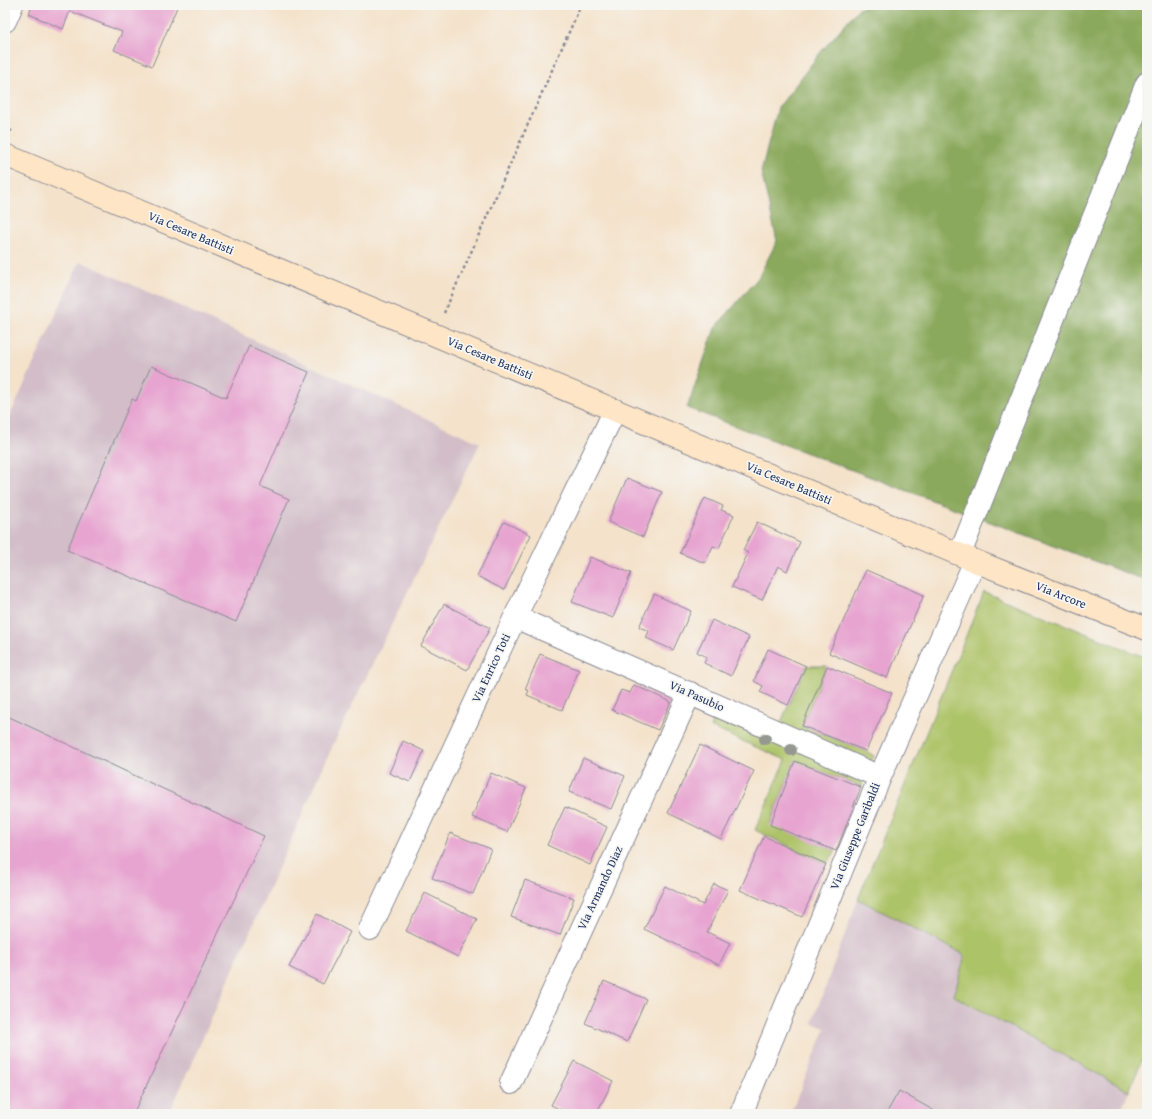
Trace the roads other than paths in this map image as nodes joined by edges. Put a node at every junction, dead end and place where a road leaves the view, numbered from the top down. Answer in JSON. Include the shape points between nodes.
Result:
{"nodes":[{"id":1,"x":12,"y":5,"type":"edge"},
{"id":2,"x":5,"y":21,"type":"edge"},
{"id":3,"x":1147,"y":83,"type":"edge"},
{"id":4,"x":5,"y":155,"type":"edge"},
{"id":5,"x":615,"y":410,"type":"junction"},
{"id":6,"x":968,"y":557,"type":"junction"},
{"id":7,"x":515,"y":617,"type":"junction"},
{"id":8,"x":1147,"y":629,"type":"edge"},
{"id":9,"x":690,"y":693,"type":"junction"},
{"id":10,"x":880,"y":777,"type":"junction"},
{"id":11,"x":370,"y":929,"type":"dead end"},
{"id":12,"x":511,"y":1083,"type":"dead end"},
{"id":13,"x":741,"y":1114,"type":"edge"}],
"edges":[{"from":1,"to":2,"type":"street"},
{"from":3,"to":6,"type":"street","name":"Via Giuseppe Garibaldi"},
{"from":4,"to":5,"type":"street","name":"Via Cesare Battisti"},
{"from":5,"to":6,"type":"street","name":"Via Cesare Battisti"},
{"from":5,"to":7,"type":"street","name":"Via Enrico Toti"},
{"from":6,"to":8,"type":"street","name":"Via Arcore"},
{"from":6,"to":10,"type":"street","name":"Via Giuseppe Garibaldi"},
{"from":7,"to":9,"type":"street","name":"Via Pasubio"},
{"from":7,"to":11,"type":"street","name":"Via Enrico Toti"},
{"from":9,"to":10,"type":"street","name":"Via Pasubio"},
{"from":9,"to":12,"type":"street","name":"Via Armando Diaz"},
{"from":10,"to":13,"type":"street","name":"Via Giuseppe Garibaldi"}]}
